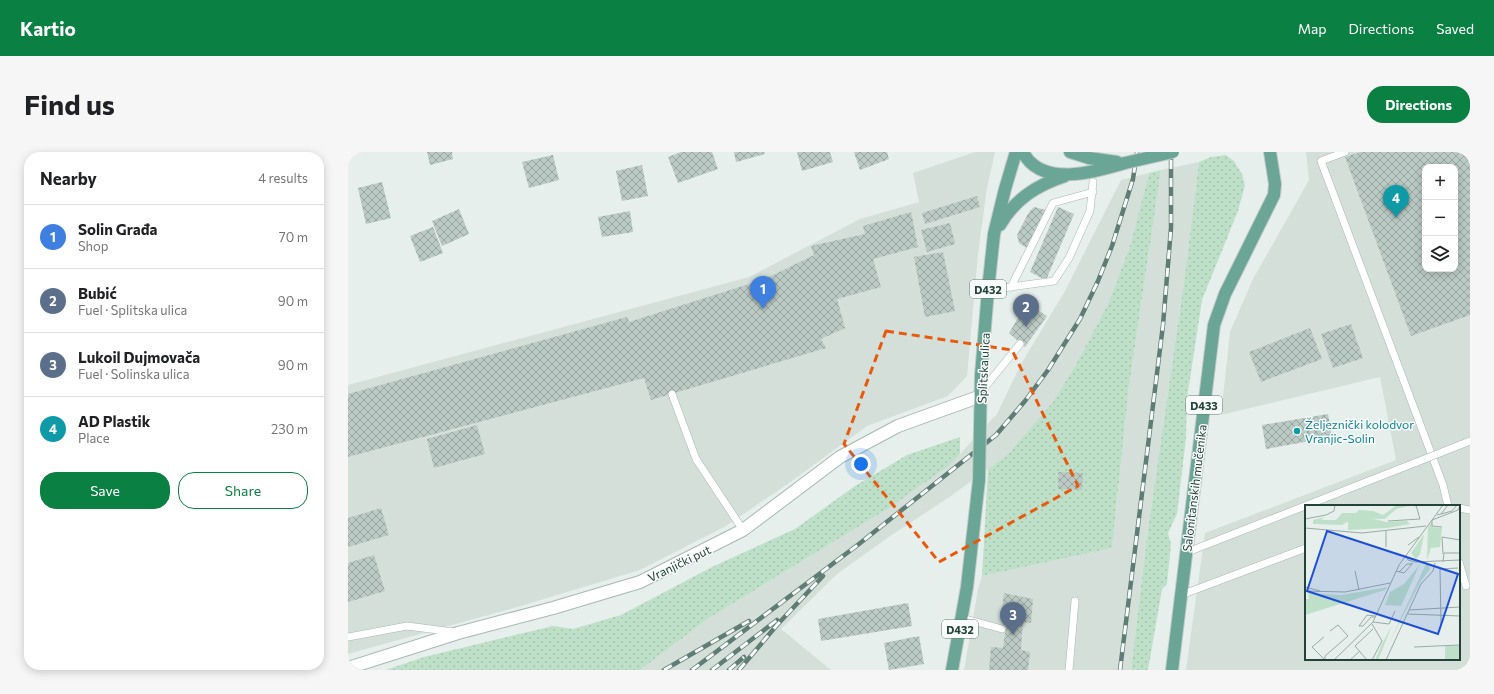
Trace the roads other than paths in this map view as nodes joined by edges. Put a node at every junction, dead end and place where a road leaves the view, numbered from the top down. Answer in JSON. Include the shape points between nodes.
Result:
{"nodes":[{"id":1,"x":1016,"y":152,"type":"edge"},
{"id":2,"x":1023,"y":152,"type":"edge"},
{"id":3,"x":1070,"y":152,"type":"edge"},
{"id":4,"x":1173,"y":152,"type":"edge"},
{"id":5,"x":1270,"y":152,"type":"edge"},
{"id":6,"x":1345,"y":152,"type":"edge"},
{"id":7,"x":1124,"y":163,"type":"junction"},
{"id":8,"x":1068,"y":175,"type":"junction"},
{"id":9,"x":1093,"y":182,"type":"dead end"},
{"id":10,"x":1092,"y":192,"type":"junction"},
{"id":11,"x":994,"y":234,"type":"junction"},
{"id":12,"x":1011,"y":287,"type":"junction"},
{"id":13,"x":988,"y":290,"type":"junction"},
{"id":14,"x":1020,"y":344,"type":"dead end"},
{"id":15,"x":672,"y":394,"type":"dead end"},
{"id":16,"x":981,"y":394,"type":"junction"},
{"id":17,"x":1470,"y":441,"type":"edge"},
{"id":18,"x":1308,"y":505,"type":"edge"},
{"id":19,"x":1448,"y":505,"type":"edge"},
{"id":20,"x":1305,"y":506,"type":"edge"},
{"id":21,"x":1460,"y":508,"type":"edge"},
{"id":22,"x":1470,"y":510,"type":"edge"},
{"id":23,"x":743,"y":530,"type":"junction"},
{"id":24,"x":1305,"y":548,"type":"edge"},
{"id":25,"x":1186,"y":553,"type":"junction"},
{"id":26,"x":1460,"y":565,"type":"edge"},
{"id":27,"x":1466,"y":586,"type":"dead end"},
{"id":28,"x":1181,"y":595,"type":"junction"},
{"id":29,"x":1075,"y":601,"type":"dead end"},
{"id":30,"x":962,"y":618,"type":"junction"},
{"id":31,"x":1002,"y":629,"type":"dead end"},
{"id":32,"x":458,"y":633,"type":"junction"},
{"id":33,"x":348,"y":637,"type":"edge"},
{"id":34,"x":348,"y":668,"type":"edge"},
{"id":35,"x":952,"y":670,"type":"edge"},
{"id":36,"x":1069,"y":670,"type":"edge"},
{"id":37,"x":1172,"y":670,"type":"edge"}],
"edges":[{"from":1,"to":11,"type":"main road","name":"Splitska ulica","number":"D432"},
{"from":2,"to":8,"type":"main road","via":[[1032,164],[1041,170]]},
{"from":3,"to":7,"type":"main road","via":[[1105,162]]},
{"from":4,"to":7,"type":"main road","bridge":true},
{"from":5,"to":25,"type":"main road","name":"Salonitanskih mučenika","number":"D433","via":[[1275,184],[1274,195],[1225,294],[1214,325]]},
{"from":6,"to":19,"type":"lane","via":[[1321,161],[1443,485]]},
{"from":7,"to":8,"type":"main road"},
{"from":8,"to":11,"type":"main road","via":[[1051,180],[1021,198],[1007,212]]},
{"from":9,"to":10,"type":"lane"},
{"from":10,"to":12,"type":"lane","via":[[1053,203]]},
{"from":10,"to":12,"type":"lane","via":[[1090,211],[1069,258],[1054,281]]},
{"from":11,"to":13,"type":"main road","name":"Splitska ulica","number":"D432"},
{"from":12,"to":13,"type":"lane"},
{"from":13,"to":16,"type":"main road","name":"Splitska ulica","number":"D432"},
{"from":14,"to":16,"type":"lane"},
{"from":15,"to":23,"type":"lane","via":[[696,459]]},
{"from":16,"to":23,"type":"street","name":"Vranjički put","via":[[898,426],[840,457]]},
{"from":16,"to":30,"type":"main road","name":"Splitska ulica","number":"D432","bridge":true,"via":[[979,480]]},
{"from":17,"to":18,"type":"lane","bridge":true},
{"from":20,"to":25,"type":"lane","bridge":true},
{"from":21,"to":22,"type":"lane"},
{"from":23,"to":32,"type":"street","name":"Vranjički put","via":[[640,582]]},
{"from":24,"to":28,"type":"lane"},
{"from":25,"to":28,"type":"main road","name":"Salonitanskih mučenika","number":"D433"},
{"from":26,"to":27,"type":"lane"},
{"from":28,"to":37,"type":"main road","name":"Salonitanskih mučenika","number":"D433"},
{"from":29,"to":36,"type":"lane"},
{"from":30,"to":31,"type":"lane"},
{"from":30,"to":35,"type":"main road","number":"D432"},
{"from":32,"to":33,"type":"lane","via":[[407,626]]},
{"from":32,"to":34,"type":"street","name":"Vranjički put"}]}
